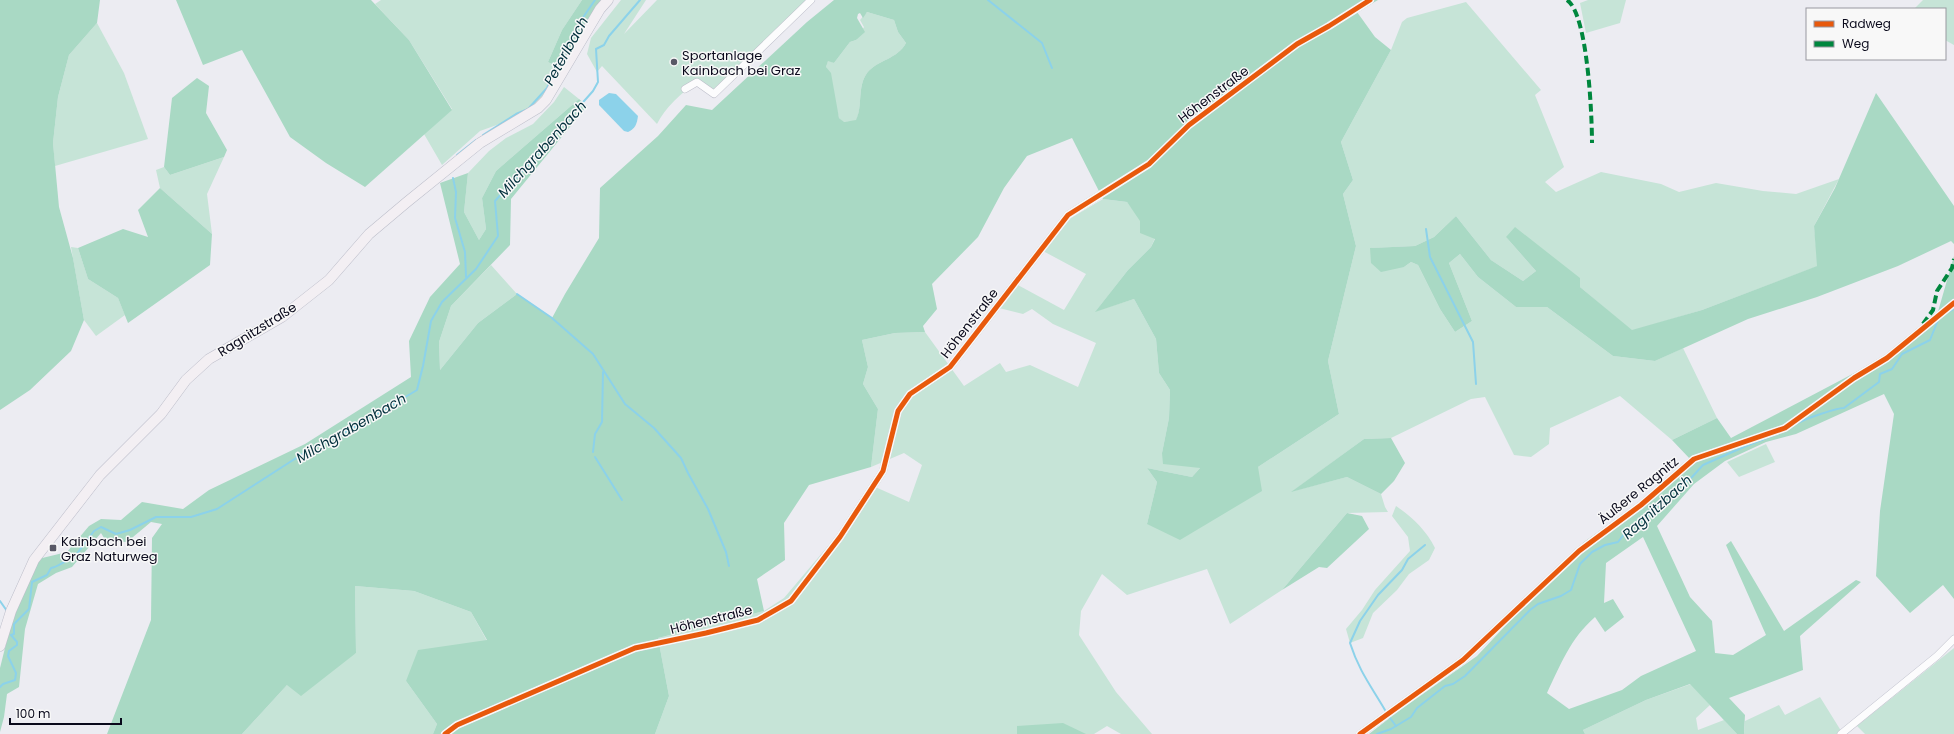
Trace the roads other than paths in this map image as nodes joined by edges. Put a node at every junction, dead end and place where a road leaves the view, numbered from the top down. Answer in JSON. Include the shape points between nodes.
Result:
{"nodes":[{"id":1,"x":608,"y":0,"type":"edge"},
{"id":2,"x":811,"y":0,"type":"edge"},
{"id":3,"x":1370,"y":0,"type":"edge"},
{"id":4,"x":685,"y":90,"type":"dead end"},
{"id":5,"x":1954,"y":303,"type":"edge"},
{"id":6,"x":1954,"y":639,"type":"edge"},
{"id":7,"x":0,"y":646,"type":"edge"},
{"id":8,"x":445,"y":734,"type":"edge"},
{"id":9,"x":1360,"y":734,"type":"edge"},
{"id":10,"x":1840,"y":734,"type":"edge"}],
"edges":[{"from":1,"to":7,"type":"main road","name":"Ragnitzstraße","via":[[600,9],[546,100],[538,108],[480,144],[407,202],[369,234],[329,280],[287,313],[209,359],[186,380],[161,414],[100,475],[34,560],[9,615]]},
{"from":2,"to":4,"type":"street","via":[[714,94],[697,82]]},
{"from":3,"to":8,"type":"street","name":"Höhenstraße","via":[[1297,44],[1189,125],[1150,164],[1068,214],[950,367],[910,394],[898,411],[883,471],[840,537],[790,601],[758,620],[635,648],[457,725]]},
{"from":5,"to":9,"type":"street","name":"Äußere Ragnitz","via":[[1887,358],[1854,378],[1785,428],[1694,459],[1641,505],[1579,551],[1463,660]]},
{"from":6,"to":10,"type":"street","via":[[1937,656]]}]}
